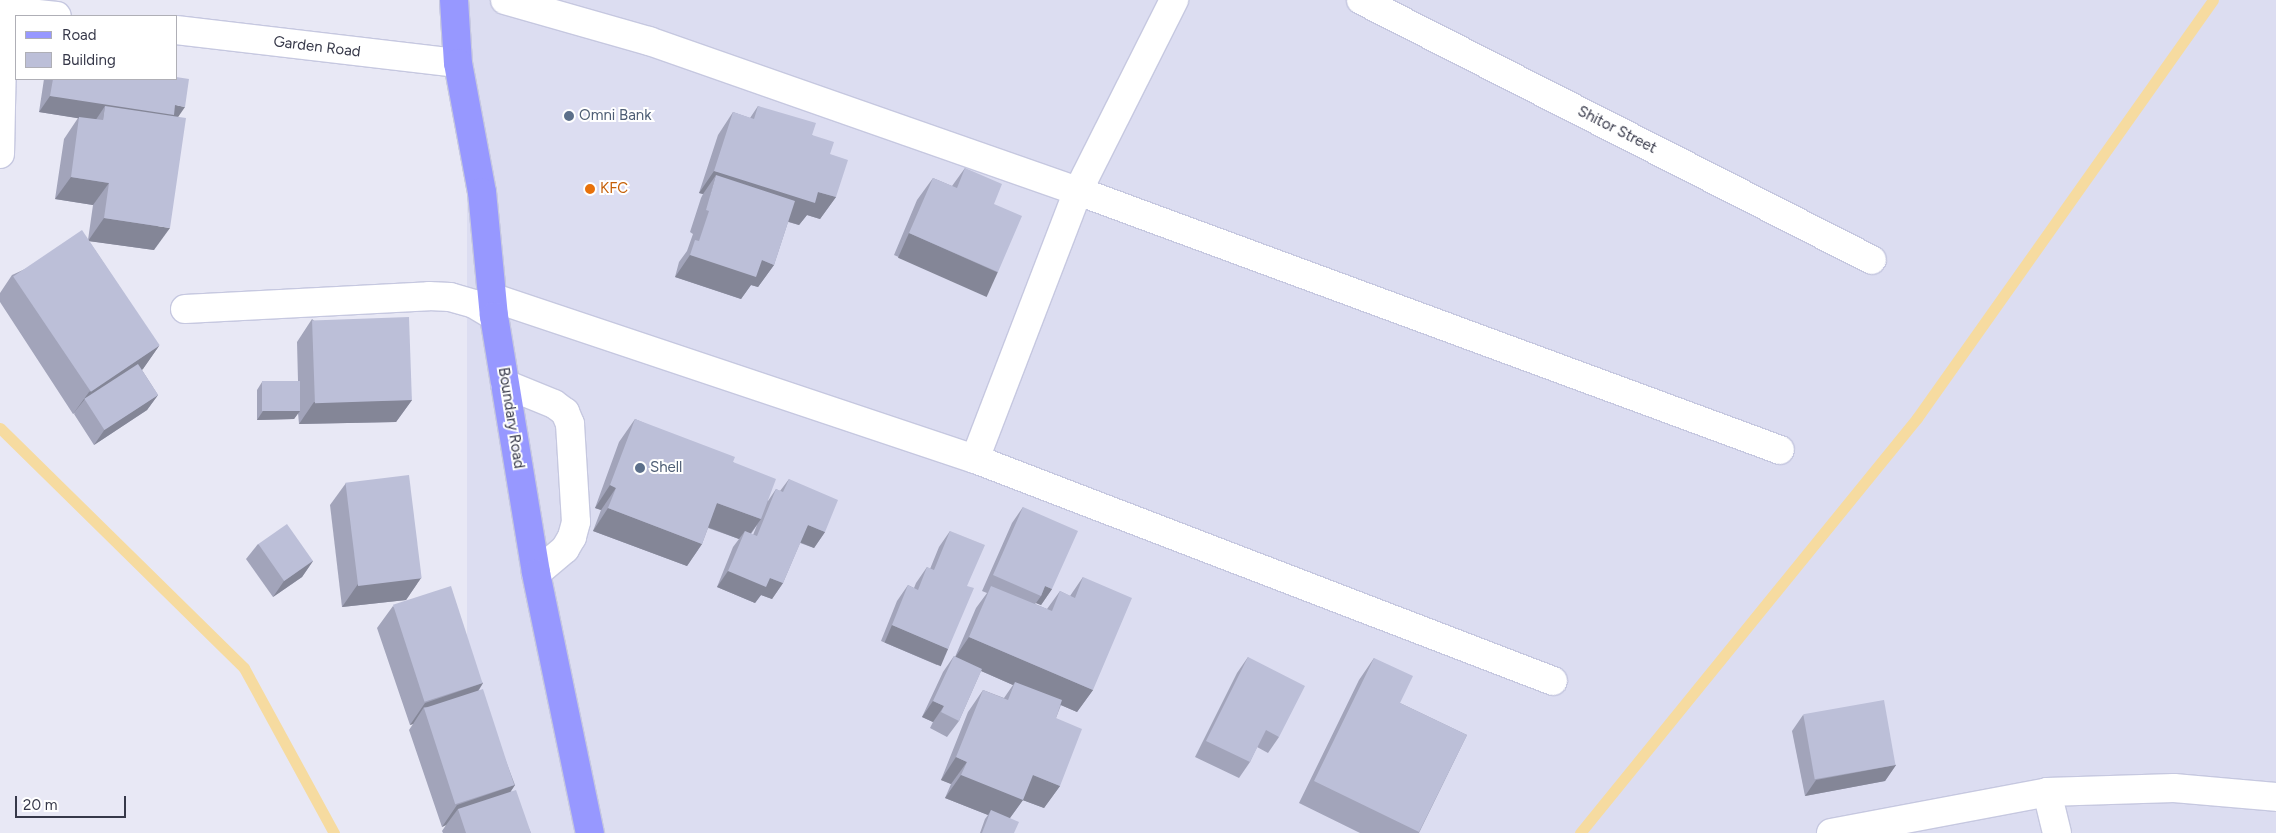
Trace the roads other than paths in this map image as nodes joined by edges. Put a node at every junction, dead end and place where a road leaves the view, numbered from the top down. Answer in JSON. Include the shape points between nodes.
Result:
{"nodes":[{"id":1,"x":454,"y":0,"type":"edge"},
{"id":2,"x":505,"y":0,"type":"edge"},
{"id":3,"x":1174,"y":0,"type":"edge"},
{"id":4,"x":1361,"y":0,"type":"edge"},
{"id":5,"x":2,"y":10,"type":"edge"},
{"id":6,"x":48,"y":15,"type":"edge"},
{"id":7,"x":178,"y":30,"type":"edge"},
{"id":8,"x":458,"y":63,"type":"junction"},
{"id":9,"x":0,"y":154,"type":"edge"},
{"id":10,"x":1078,"y":191,"type":"junction"},
{"id":11,"x":1872,"y":260,"type":"dead end"},
{"id":12,"x":492,"y":307,"type":"junction"},
{"id":13,"x":185,"y":309,"type":"dead end"},
{"id":14,"x":505,"y":384,"type":"junction"},
{"id":15,"x":1780,"y":450,"type":"dead end"},
{"id":16,"x":975,"y":459,"type":"junction"},
{"id":17,"x":536,"y":573,"type":"junction"},
{"id":18,"x":1552,"y":682,"type":"dead end"},
{"id":19,"x":2047,"y":792,"type":"junction"},
{"id":20,"x":2276,"y":796,"type":"edge"},
{"id":21,"x":590,"y":833,"type":"edge"},
{"id":22,"x":1831,"y":833,"type":"edge"},
{"id":23,"x":2057,"y":833,"type":"edge"}],
"edges":[{"from":1,"to":8,"type":"main road","name":"Boundary Road"},
{"from":2,"to":10,"type":"street","via":[[649,41]]},
{"from":3,"to":10,"type":"street"},
{"from":4,"to":11,"type":"street","name":"Shitor Street"},
{"from":5,"to":6,"type":"street"},
{"from":5,"to":9,"type":"street"},
{"from":7,"to":8,"type":"street","name":"Garden Road"},
{"from":8,"to":12,"type":"main road","name":"Boundary Road","via":[[482,192]]},
{"from":10,"to":15,"type":"street"},
{"from":10,"to":16,"type":"street"},
{"from":12,"to":13,"type":"street","via":[[450,297],[429,296]]},
{"from":12,"to":14,"type":"main road","name":"Boundary Road"},
{"from":12,"to":16,"type":"street"},
{"from":14,"to":17,"type":"main road","name":"Boundary Road"},
{"from":14,"to":17,"type":"street","via":[[554,404],[565,412],[570,424],[576,522],[565,549]]},
{"from":16,"to":18,"type":"street"},
{"from":17,"to":21,"type":"main road","name":"Boundary Road"},
{"from":19,"to":20,"type":"street","via":[[2174,788]]},
{"from":19,"to":22,"type":"street"},
{"from":19,"to":23,"type":"street"}]}
